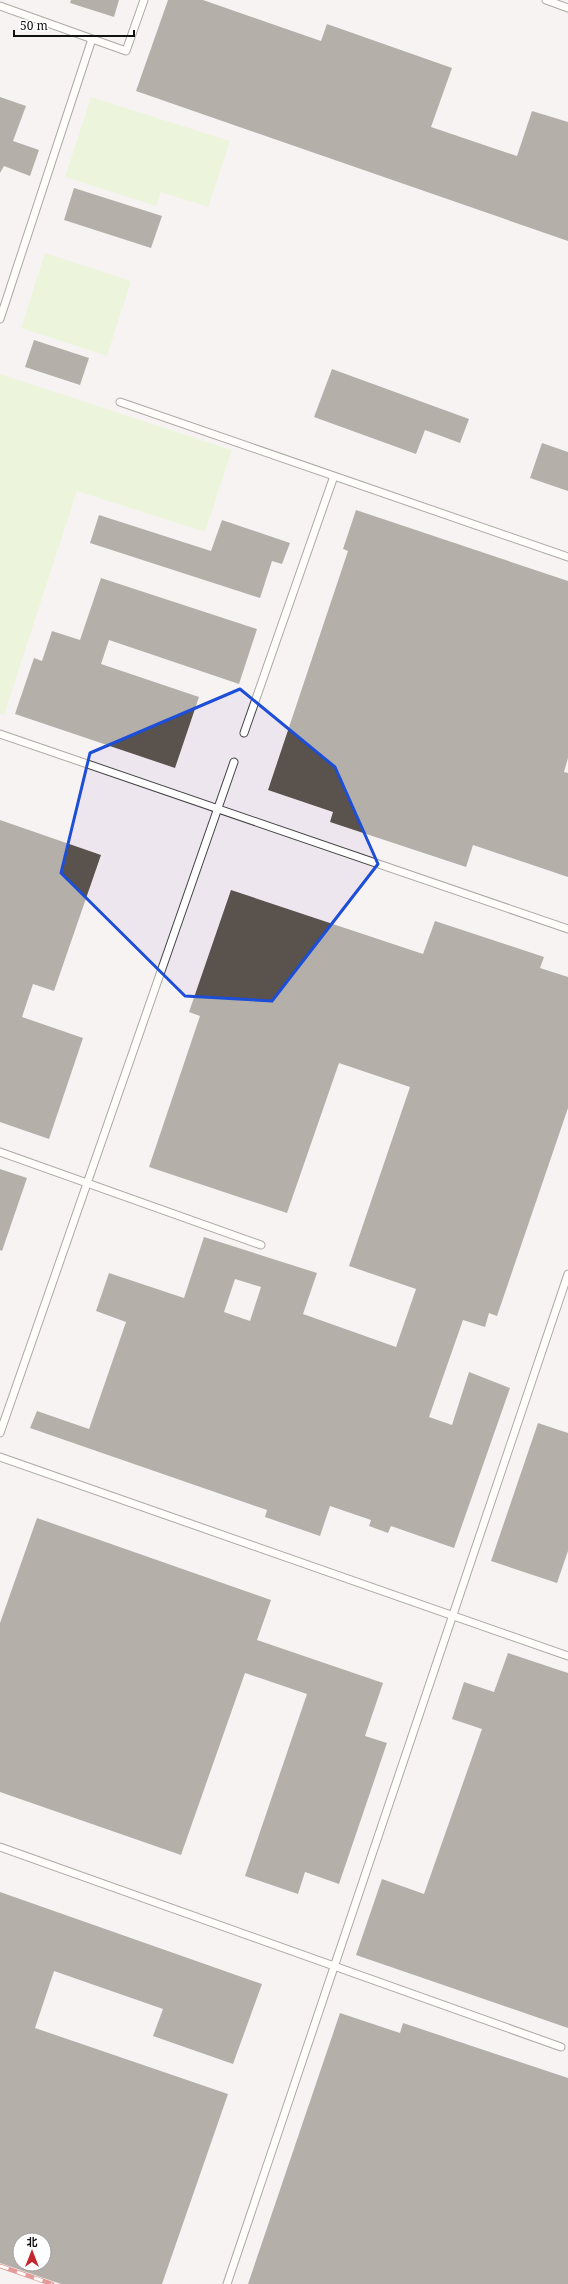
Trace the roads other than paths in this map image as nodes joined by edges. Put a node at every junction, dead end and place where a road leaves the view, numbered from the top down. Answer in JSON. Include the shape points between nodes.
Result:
{"nodes":[{"id":1,"x":144,"y":0,"type":"edge"},
{"id":2,"x":546,"y":0,"type":"edge"},
{"id":3,"x":0,"y":6,"type":"edge"},
{"id":4,"x":568,"y":8,"type":"edge"},
{"id":5,"x":92,"y":39,"type":"junction"},
{"id":6,"x":0,"y":319,"type":"edge"},
{"id":7,"x":120,"y":402,"type":"dead end"},
{"id":8,"x":334,"y":476,"type":"junction"},
{"id":9,"x":568,"y":557,"type":"edge"},
{"id":10,"x":244,"y":733,"type":"dead end"},
{"id":11,"x":0,"y":734,"type":"edge"},
{"id":12,"x":234,"y":762,"type":"dead end"},
{"id":13,"x":218,"y":809,"type":"junction"},
{"id":14,"x":568,"y":929,"type":"edge"},
{"id":15,"x":0,"y":1152,"type":"edge"},
{"id":16,"x":87,"y":1183,"type":"junction"},
{"id":17,"x":261,"y":1244,"type":"dead end"},
{"id":18,"x":568,"y":1274,"type":"edge"},
{"id":19,"x":0,"y":1433,"type":"edge"},
{"id":20,"x":0,"y":1457,"type":"edge"},
{"id":21,"x":453,"y":1615,"type":"junction"},
{"id":22,"x":568,"y":1656,"type":"edge"},
{"id":23,"x":0,"y":1847,"type":"edge"},
{"id":24,"x":334,"y":1966,"type":"junction"},
{"id":25,"x":561,"y":2047,"type":"dead end"},
{"id":26,"x":227,"y":2284,"type":"edge"}],
"edges":[{"from":1,"to":5,"type":"lane","via":[[126,51]]},
{"from":2,"to":4,"type":"lane"},
{"from":3,"to":5,"type":"lane"},
{"from":5,"to":6,"type":"lane"},
{"from":7,"to":8,"type":"lane"},
{"from":8,"to":9,"type":"lane"},
{"from":8,"to":10,"type":"lane"},
{"from":11,"to":13,"type":"lane"},
{"from":12,"to":13,"type":"lane"},
{"from":13,"to":14,"type":"lane"},
{"from":13,"to":16,"type":"lane"},
{"from":15,"to":16,"type":"lane"},
{"from":16,"to":17,"type":"lane"},
{"from":16,"to":19,"type":"lane"},
{"from":18,"to":21,"type":"lane"},
{"from":20,"to":21,"type":"lane"},
{"from":21,"to":22,"type":"lane"},
{"from":21,"to":24,"type":"lane"},
{"from":23,"to":24,"type":"lane"},
{"from":24,"to":25,"type":"lane"},
{"from":24,"to":26,"type":"lane"}]}
